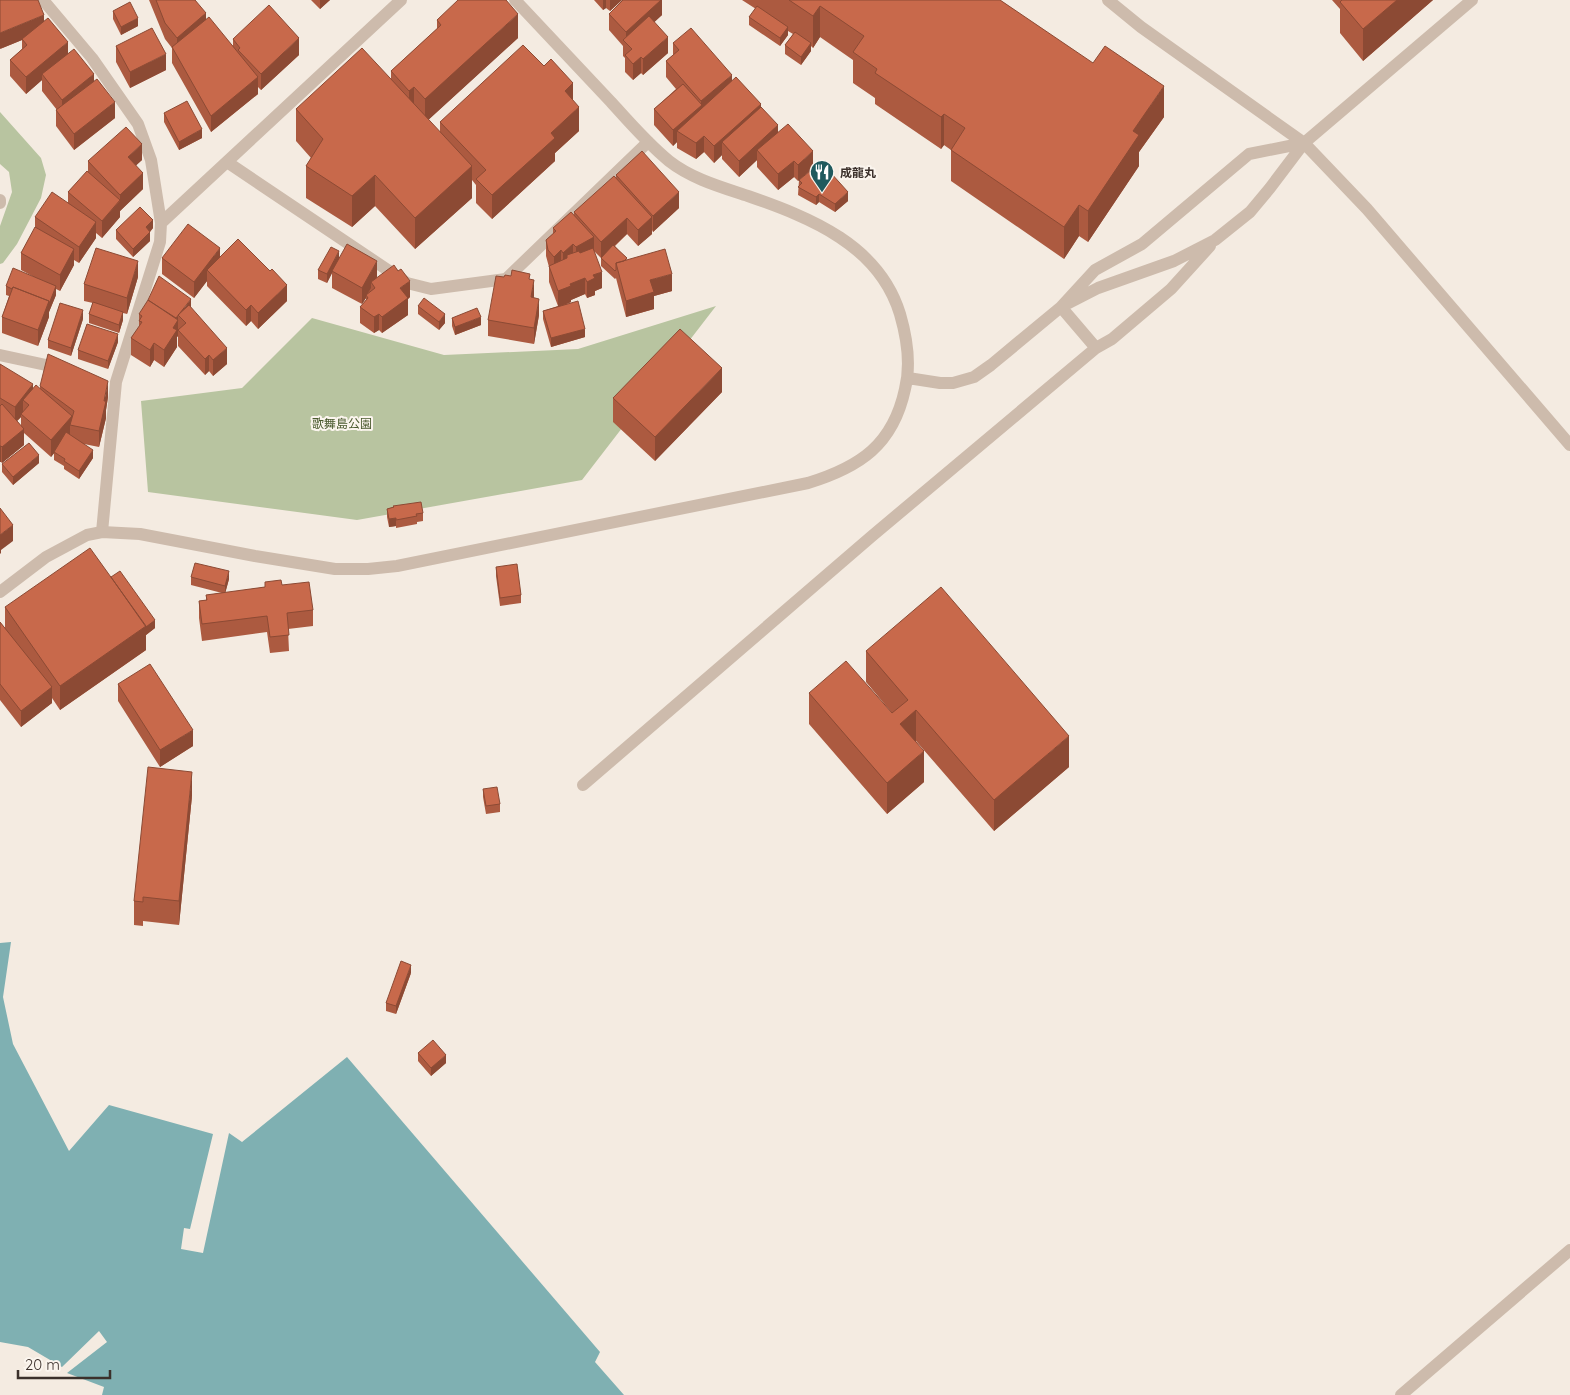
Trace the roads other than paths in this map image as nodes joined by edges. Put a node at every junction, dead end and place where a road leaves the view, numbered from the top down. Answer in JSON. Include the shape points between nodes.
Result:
{"nodes":[{"id":1,"x":43,"y":0,"type":"edge"},
{"id":2,"x":401,"y":0,"type":"edge"},
{"id":3,"x":514,"y":0,"type":"edge"},
{"id":4,"x":1108,"y":0,"type":"edge"},
{"id":5,"x":1472,"y":0,"type":"edge"},
{"id":6,"x":648,"y":142,"type":"junction"},
{"id":7,"x":1304,"y":144,"type":"junction"},
{"id":8,"x":226,"y":162,"type":"junction"},
{"id":9,"x":161,"y":223,"type":"junction"},
{"id":10,"x":1215,"y":240,"type":"junction"},
{"id":11,"x":1061,"y":307,"type":"junction"},
{"id":12,"x":1096,"y":348,"type":"junction"},
{"id":13,"x":0,"y":355,"type":"edge"},
{"id":14,"x":70,"y":370,"type":"edge"},
{"id":15,"x":908,"y":378,"type":"junction"},
{"id":16,"x":1570,"y":445,"type":"edge"},
{"id":17,"x":102,"y":532,"type":"junction"},
{"id":18,"x":0,"y":592,"type":"edge"},
{"id":19,"x":583,"y":785,"type":"dead end"},
{"id":20,"x":1570,"y":1250,"type":"edge"},
{"id":21,"x":1401,"y":1395,"type":"edge"}],
"edges":[{"from":1,"to":9,"type":"street","via":[[92,58],[138,124],[151,160]]},
{"from":2,"to":8,"type":"street"},
{"from":3,"to":6,"type":"street"},
{"from":4,"to":7,"type":"street","via":[[1140,28]]},
{"from":5,"to":7,"type":"street"},
{"from":6,"to":8,"type":"street","via":[[506,279],[430,289],[407,283]]},
{"from":6,"to":15,"type":"street","via":[[688,174],[816,223],[836,233],[866,259],[883,278],[898,308],[906,340]]},
{"from":7,"to":10,"type":"street","via":[[1250,212]]},
{"from":7,"to":11,"type":"street","via":[[1249,154],[1142,244],[1095,270]]},
{"from":7,"to":16,"type":"street","via":[[1366,208]]},
{"from":8,"to":9,"type":"street"},
{"from":9,"to":17,"type":"street","via":[[160,242],[112,380]]},
{"from":10,"to":11,"type":"street","via":[[1174,261],[1098,288]]},
{"from":10,"to":12,"type":"street","via":[[1171,289],[1112,339]]},
{"from":11,"to":12,"type":"street"},
{"from":11,"to":15,"type":"street","via":[[974,377],[940,384]]},
{"from":12,"to":19,"type":"street"},
{"from":13,"to":14,"type":"street"},
{"from":15,"to":17,"type":"street","via":[[898,414],[889,432],[866,456],[835,474],[808,483],[429,561],[388,567],[335,569],[140,534]]},
{"from":17,"to":18,"type":"street","via":[[87,535],[46,558]]},
{"from":20,"to":21,"type":"street"}]}
